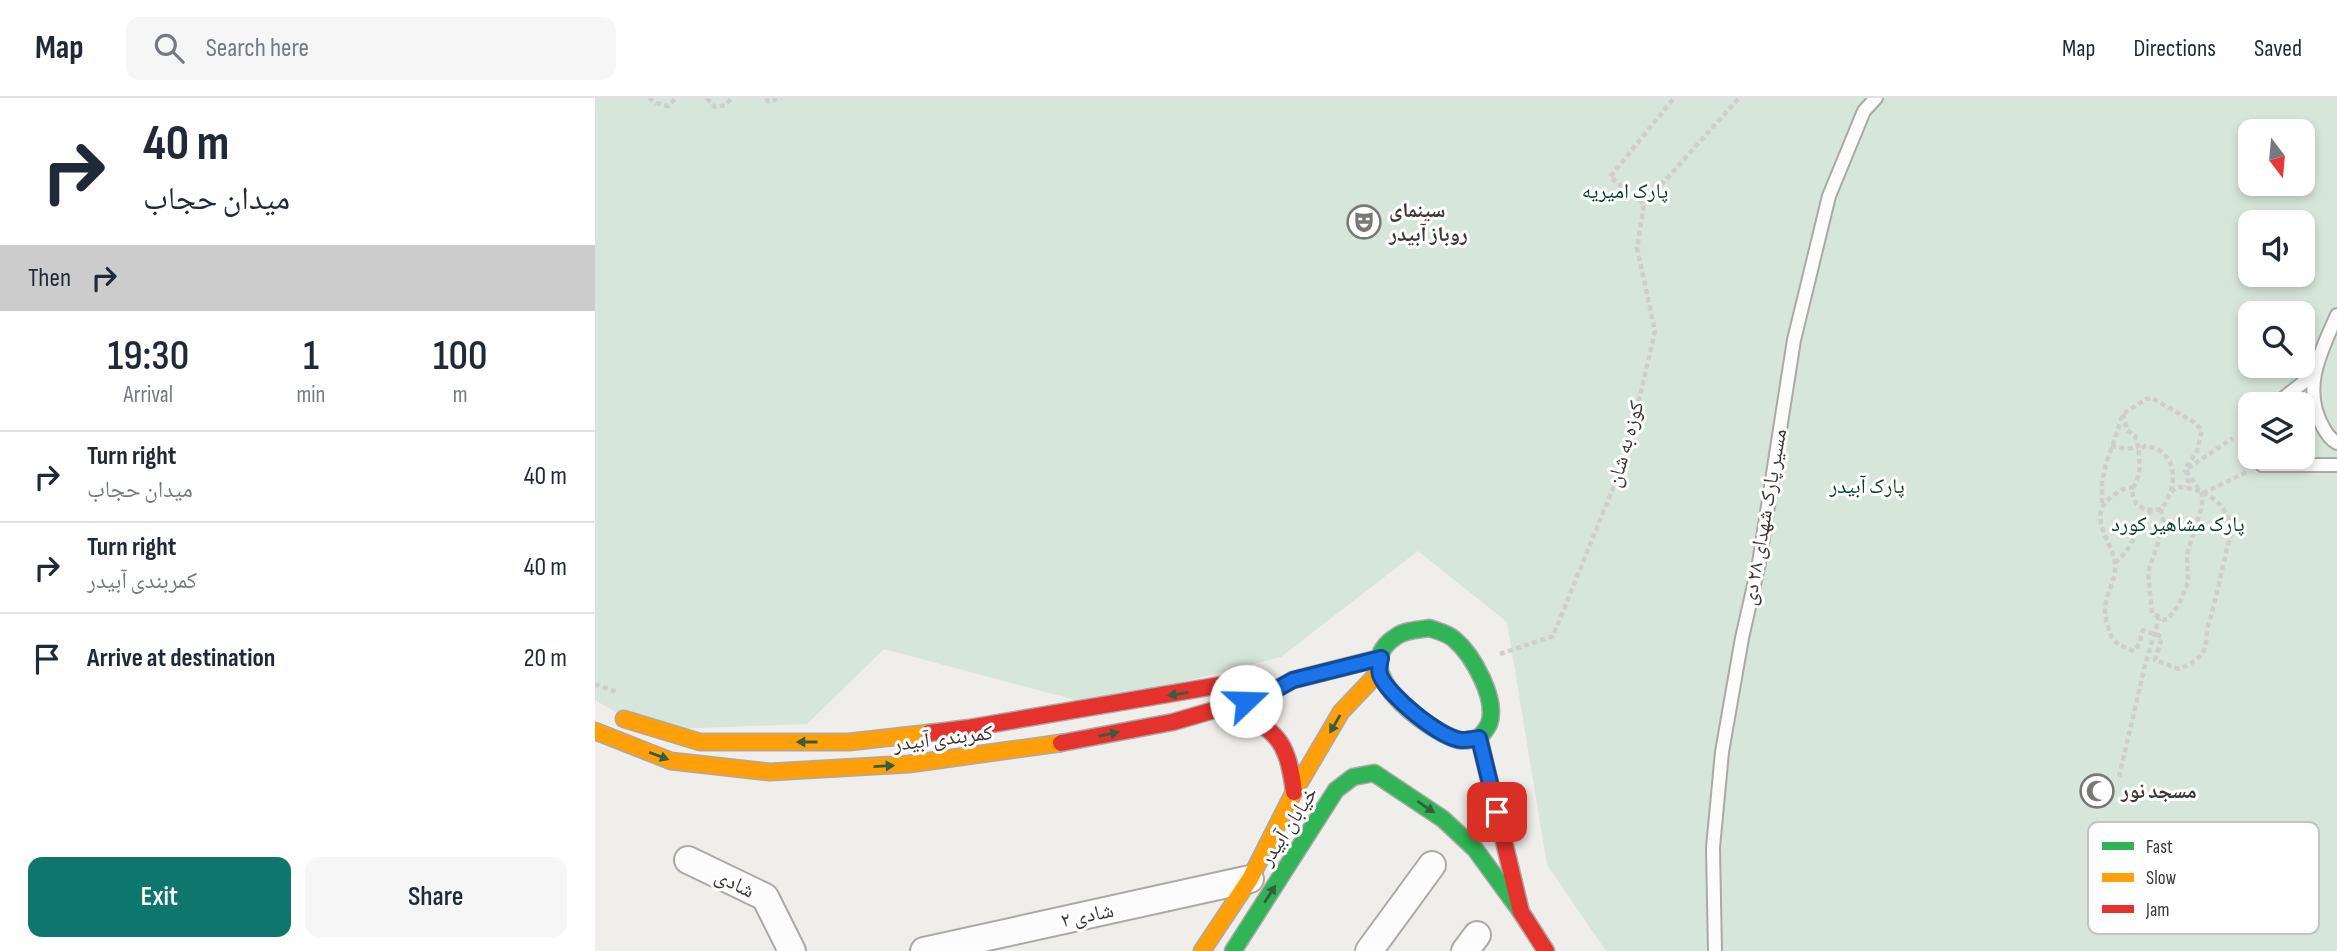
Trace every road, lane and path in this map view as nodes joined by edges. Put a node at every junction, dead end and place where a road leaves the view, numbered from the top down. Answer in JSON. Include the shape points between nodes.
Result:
{"nodes":[{"id":1,"x":649,"y":98,"type":"edge"},
{"id":2,"x":675,"y":98,"type":"edge"},
{"id":3,"x":707,"y":98,"type":"edge"},
{"id":4,"x":731,"y":98,"type":"edge"},
{"id":5,"x":766,"y":98,"type":"edge"},
{"id":6,"x":782,"y":98,"type":"edge"},
{"id":7,"x":1674,"y":98,"type":"edge"},
{"id":8,"x":1739,"y":98,"type":"edge"},
{"id":9,"x":1877,"y":98,"type":"edge"},
{"id":10,"x":1644,"y":204,"type":"junction"},
{"id":11,"x":2337,"y":315,"type":"edge"},
{"id":12,"x":2315,"y":369,"type":"edge"},
{"id":13,"x":2308,"y":378,"type":"edge"},
{"id":14,"x":2313,"y":378,"type":"edge"},
{"id":15,"x":2291,"y":392,"type":"edge"},
{"id":16,"x":2123,"y":414,"type":"junction"},
{"id":17,"x":2238,"y":438,"type":"edge"},
{"id":18,"x":2337,"y":443,"type":"edge"},
{"id":19,"x":2111,"y":446,"type":"junction"},
{"id":20,"x":2139,"y":448,"type":"junction"},
{"id":21,"x":2315,"y":464,"type":"edge"},
{"id":22,"x":2337,"y":465,"type":"edge"},
{"id":23,"x":2185,"y":469,"type":"junction"},
{"id":24,"x":2246,"y":469,"type":"edge"},
{"id":25,"x":2186,"y":487,"type":"junction"},
{"id":26,"x":2134,"y":488,"type":"junction"},
{"id":27,"x":2172,"y":492,"type":"junction"},
{"id":28,"x":2202,"y":494,"type":"junction"},
{"id":29,"x":2102,"y":507,"type":"junction"},
{"id":30,"x":2161,"y":509,"type":"junction"},
{"id":31,"x":2152,"y":511,"type":"junction"},
{"id":32,"x":2115,"y":563,"type":"junction"},
{"id":33,"x":2159,"y":618,"type":"junction"},
{"id":34,"x":2154,"y":634,"type":"junction"},
{"id":35,"x":1474,"y":663,"type":"junction"},
{"id":36,"x":1380,"y":665,"type":"junction"},
{"id":37,"x":1272,"y":674,"type":"dead end"},
{"id":38,"x":1293,"y":680,"type":"junction"},
{"id":39,"x":1237,"y":682,"type":"dead end"},
{"id":40,"x":1226,"y":706,"type":"junction"},
{"id":41,"x":604,"y":713,"type":"dead end"},
{"id":42,"x":595,"y":731,"type":"edge"},
{"id":43,"x":1479,"y":738,"type":"junction"},
{"id":44,"x":2119,"y":777,"type":"dead end"},
{"id":45,"x":1294,"y":792,"type":"junction"},
{"id":46,"x":688,"y":860,"type":"dead end"},
{"id":47,"x":1432,"y":865,"type":"dead end"},
{"id":48,"x":1250,"y":879,"type":"junction"},
{"id":49,"x":1521,"y":912,"type":"junction"},
{"id":50,"x":792,"y":951,"type":"edge"},
{"id":51,"x":924,"y":951,"type":"edge"},
{"id":52,"x":1202,"y":951,"type":"edge"},
{"id":53,"x":1233,"y":951,"type":"edge"},
{"id":54,"x":1369,"y":951,"type":"edge"},
{"id":55,"x":1546,"y":951,"type":"edge"},
{"id":56,"x":1716,"y":951,"type":"edge"}],
"edges":[{"from":1,"to":2,"type":"path","via":[[668,106]]},
{"from":3,"to":4,"type":"path","via":[[715,107],[726,105]]},
{"from":5,"to":6,"type":"path"},
{"from":7,"to":10,"type":"path","via":[[1610,177]]},
{"from":8,"to":10,"type":"path"},
{"from":9,"to":56,"type":"lane","name":"مسیر پارک شهدای ۲۸ دی","via":[[1864,111],[1829,196],[1794,340],[1723,752],[1713,848]]},
{"from":10,"to":35,"type":"path","name":"کوزه به شان","via":[[1637,248],[1654,331],[1626,456],[1553,636]]},
{"from":11,"to":12,"type":"lane"},
{"from":13,"to":15,"type":"lane"},
{"from":14,"to":18,"type":"lane","via":[[2312,400],[2318,418]]},
{"from":16,"to":19,"type":"path"},
{"from":16,"to":20,"type":"path"},
{"from":16,"to":23,"type":"path","via":[[2152,398],[2202,429],[2197,451]]},
{"from":17,"to":23,"type":"path"},
{"from":19,"to":20,"type":"path"},
{"from":19,"to":29,"type":"path","via":[[2102,481]]},
{"from":20,"to":26,"type":"path"},
{"from":20,"to":27,"type":"path","via":[[2154,447],[2166,457],[2173,470]]},
{"from":21,"to":22,"type":"lane"},
{"from":23,"to":25,"type":"path"},
{"from":23,"to":28,"type":"path"},
{"from":24,"to":28,"type":"path"},
{"from":25,"to":27,"type":"path"},
{"from":25,"to":28,"type":"path"},
{"from":26,"to":29,"type":"path","via":[[2120,490]]},
{"from":26,"to":31,"type":"path","via":[[2137,504]]},
{"from":27,"to":30,"type":"path"},
{"from":28,"to":33,"type":"path","via":[[2187,554],[2188,583],[2168,619]]},
{"from":28,"to":34,"type":"path","via":[[2220,502],[2231,532],[2207,629],[2208,643],[2197,658],[2179,669],[2155,660],[2162,637]]},
{"from":29,"to":32,"type":"path","via":[[2102,530]]},
{"from":30,"to":31,"type":"path"},
{"from":30,"to":33,"type":"path","via":[[2162,536],[2147,572],[2152,613]]},
{"from":31,"to":32,"type":"path","via":[[2137,529],[2129,550]]},
{"from":32,"to":34,"type":"path","via":[[2103,607],[2111,637],[2118,646],[2134,651],[2143,630]]},
{"from":33,"to":34,"type":"path"},
{"from":34,"to":44,"type":"path"},
{"from":35,"to":36,"type":"main road","via":[[1445,633],[1429,628],[1399,634],[1388,643]]},
{"from":35,"to":43,"type":"main road","via":[[1489,711],[1489,726]]},
{"from":36,"to":38,"type":"main road","name":"کمربندی آبیدر"},
{"from":36,"to":43,"type":"main road","via":[[1389,692],[1406,708],[1460,741]]},
{"from":36,"to":45,"type":"main road","name":"خیابان آبیدر","one_way":true,"via":[[1341,712]]},
{"from":37,"to":38,"type":"main road","name":"کمربندی آبیدر"},
{"from":38,"to":40,"type":"main road","name":"کمربندی آبیدر","via":[[1266,695]]},
{"from":39,"to":41,"type":"main road","name":"کمربندی آبیدر","one_way":true,"via":[[983,726],[849,742],[700,742]]},
{"from":42,"to":40,"type":"main road","name":"کمربندی آبیدر","one_way":true,"via":[[671,761],[770,772],[909,764],[1055,744],[1173,722]]},
{"from":40,"to":45,"type":"main road","via":[[1265,724],[1277,737],[1291,761]]},
{"from":43,"to":49,"type":"main road"},
{"from":45,"to":48,"type":"main road","name":"خیابان آبیدر"},
{"from":46,"to":50,"type":"street","name":"شادی","via":[[765,897]]},
{"from":47,"to":54,"type":"street"},
{"from":48,"to":51,"type":"street","name":"شادی ۲"},
{"from":48,"to":52,"type":"main road","name":"خیابان آبیدر"},
{"from":53,"to":49,"type":"main road","name":"خیابان آبیدر","one_way":true,"via":[[1336,790],[1353,777],[1374,773],[1443,819],[1475,849]]},
{"from":49,"to":55,"type":"main road"}]}
